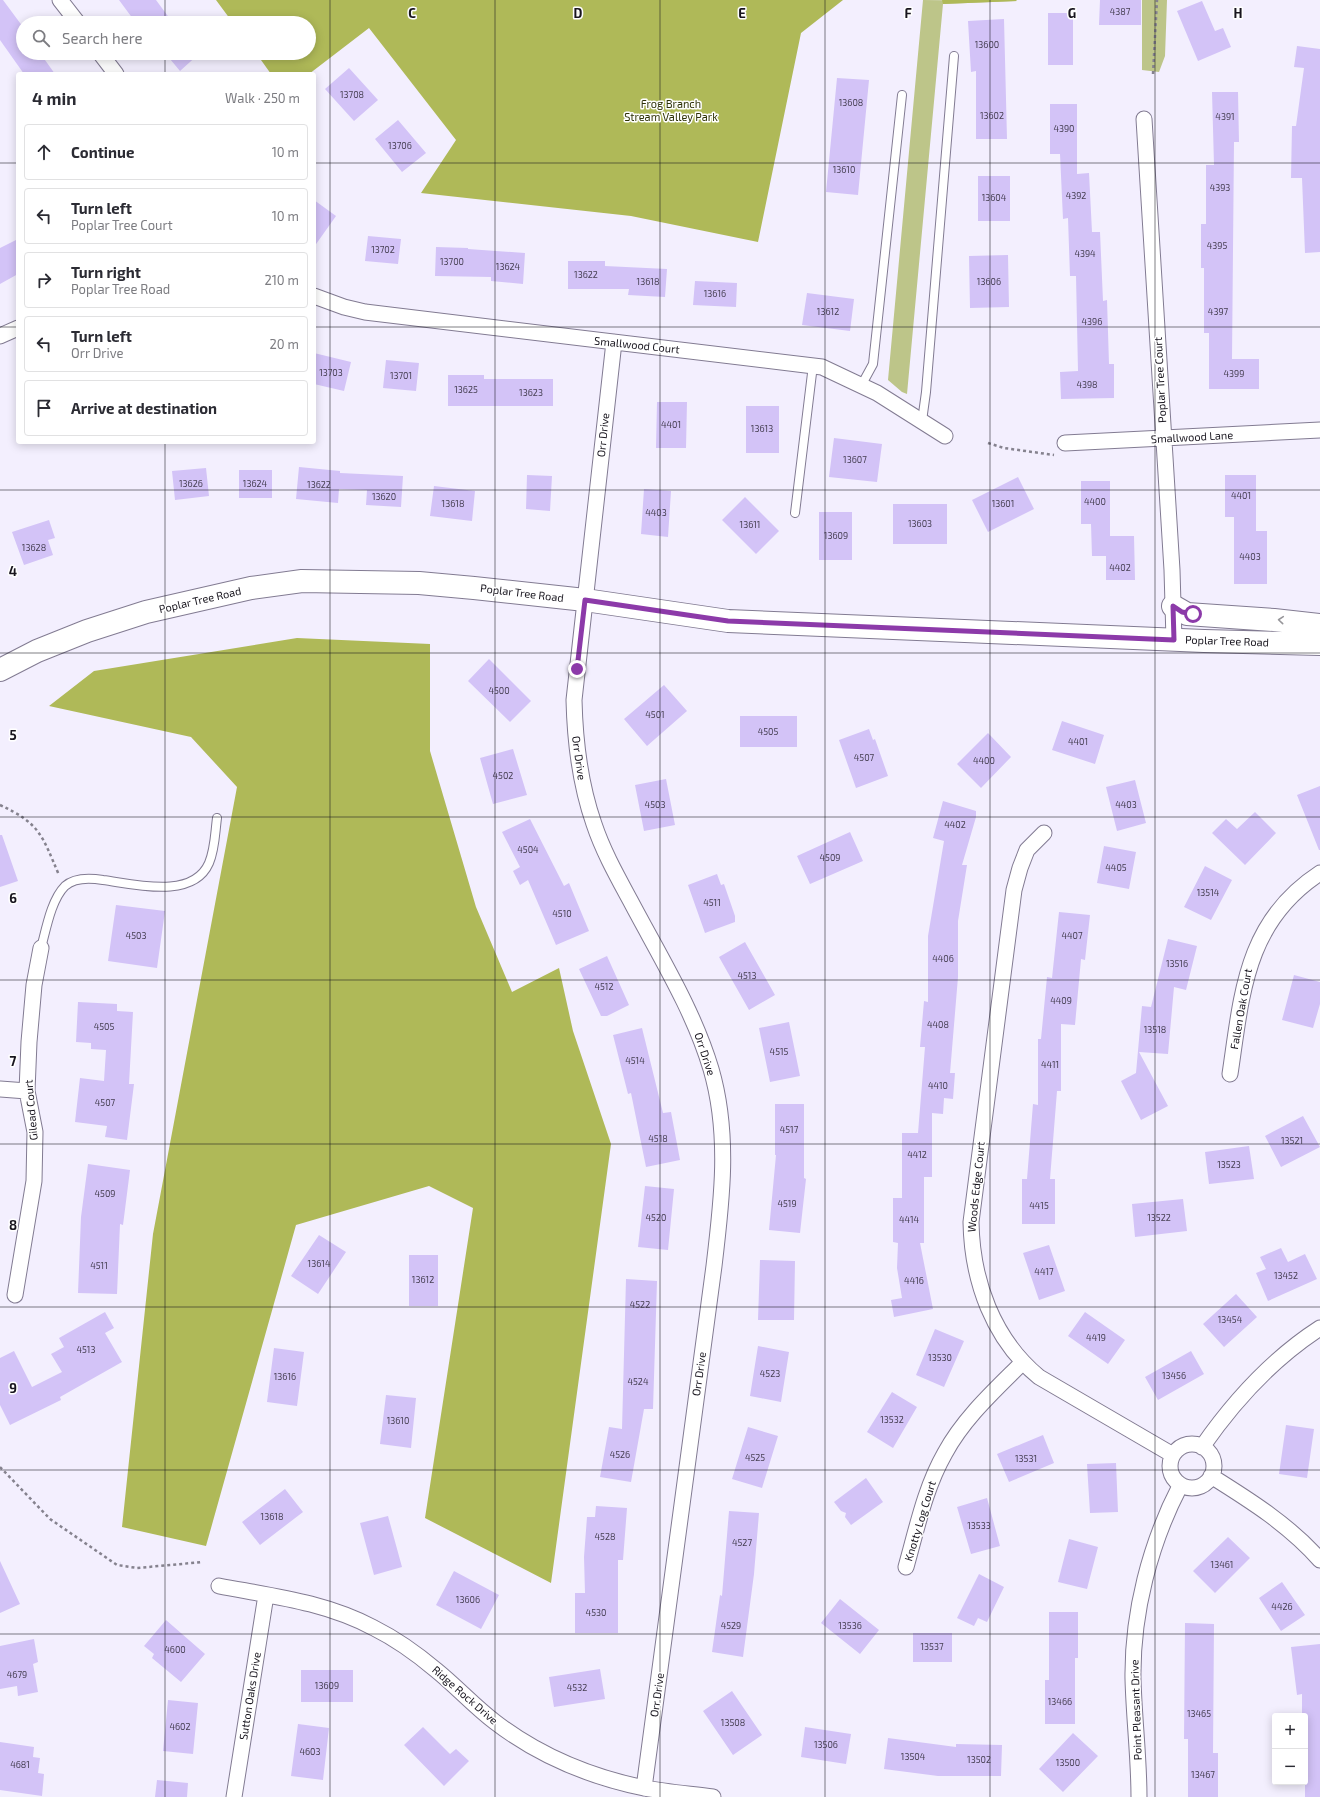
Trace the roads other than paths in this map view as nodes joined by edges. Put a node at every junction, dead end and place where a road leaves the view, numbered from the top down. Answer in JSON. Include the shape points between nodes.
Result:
{"nodes":[{"id":1,"x":60,"y":0,"type":"edge"},
{"id":2,"x":73,"y":16,"type":"edge"},
{"id":3,"x":954,"y":56,"type":"dead end"},
{"id":4,"x":105,"y":60,"type":"edge"},
{"id":5,"x":114,"y":72,"type":"edge"},
{"id":6,"x":902,"y":95,"type":"dead end"},
{"id":7,"x":1144,"y":119,"type":"dead end"},
{"id":8,"x":316,"y":297,"type":"edge"},
{"id":9,"x":16,"y":329,"type":"edge"},
{"id":10,"x":0,"y":336,"type":"edge"},
{"id":11,"x":614,"y":342,"type":"junction"},
{"id":12,"x":813,"y":365,"type":"junction"},
{"id":13,"x":861,"y":386,"type":"junction"},
{"id":14,"x":922,"y":421,"type":"junction"},
{"id":15,"x":1320,"y":430,"type":"edge"},
{"id":16,"x":946,"y":436,"type":"dead end"},
{"id":17,"x":1163,"y":439,"type":"junction"},
{"id":18,"x":1061,"y":449,"type":"road end"},
{"id":19,"x":795,"y":513,"type":"dead end"},
{"id":20,"x":585,"y":600,"type":"junction"},
{"id":21,"x":1173,"y":606,"type":"junction"},
{"id":22,"x":1320,"y":626,"type":"edge"},
{"id":23,"x":1174,"y":640,"type":"junction"},
{"id":24,"x":1320,"y":644,"type":"edge"},
{"id":25,"x":0,"y":670,"type":"edge"},
{"id":26,"x":217,"y":818,"type":"dead end"},
{"id":27,"x":1044,"y":833,"type":"dead end"},
{"id":28,"x":1320,"y":874,"type":"edge"},
{"id":29,"x":41,"y":948,"type":"joint"},
{"id":30,"x":1230,"y":1074,"type":"dead end"},
{"id":31,"x":0,"y":1089,"type":"edge"},
{"id":32,"x":27,"y":1091,"type":"junction"},
{"id":33,"x":15,"y":1295,"type":"dead end"},
{"id":34,"x":1320,"y":1328,"type":"edge"},
{"id":35,"x":1022,"y":1363,"type":"junction"},
{"id":36,"x":1202,"y":1447,"type":"junction"},
{"id":37,"x":1173,"y":1455,"type":"junction"},
{"id":38,"x":1211,"y":1476,"type":"junction"},
{"id":39,"x":1180,"y":1486,"type":"junction"},
{"id":40,"x":1320,"y":1560,"type":"edge"},
{"id":41,"x":906,"y":1566,"type":"dead end"},
{"id":42,"x":219,"y":1586,"type":"dead end"},
{"id":43,"x":266,"y":1595,"type":"junction"},
{"id":44,"x":644,"y":1788,"type":"junction"},
{"id":45,"x":234,"y":1797,"type":"edge"},
{"id":46,"x":713,"y":1797,"type":"edge"},
{"id":47,"x":1139,"y":1797,"type":"edge"}],
"edges":[{"from":1,"to":2,"type":"street"},
{"from":3,"to":14,"type":"lane"},
{"from":4,"to":5,"type":"street"},
{"from":6,"to":13,"type":"lane","via":[[872,364]]},
{"from":7,"to":17,"type":"street","name":"Poplar Tree Court"},
{"from":8,"to":11,"type":"street","name":"Smallwood Court","via":[[365,312]]},
{"from":9,"to":10,"type":"street"},
{"from":11,"to":12,"type":"street","name":"Smallwood Court"},
{"from":11,"to":20,"type":"street","name":"Orr Drive"},
{"from":12,"to":13,"type":"street","name":"Smallwood Court"},
{"from":12,"to":19,"type":"lane"},
{"from":13,"to":14,"type":"street","name":"Smallwood Court"},
{"from":14,"to":16,"type":"street","name":"Smallwood Court"},
{"from":15,"to":17,"type":"street","name":"Smallwood Lane"},
{"from":17,"to":18,"type":"street","name":"Smallwood Lane"},
{"from":17,"to":21,"type":"street","name":"Poplar Tree Court"},
{"from":20,"to":23,"type":"main road","name":"Poplar Tree Road","via":[[728,621]]},
{"from":20,"to":25,"type":"main road","name":"Poplar Tree Road","via":[[418,583],[302,581],[251,588],[146,612],[86,631],[37,651]]},
{"from":20,"to":44,"type":"street","name":"Orr Drive","via":[[574,700],[577,754],[584,790],[594,825],[608,859],[686,1005],[702,1041],[718,1099],[724,1155],[723,1191],[714,1266]]},
{"from":22,"to":21,"type":"main road","one_way":true,"via":[[1187,614]]},
{"from":21,"to":23,"type":"street","name":"Poplar Tree Court"},
{"from":23,"to":24,"type":"main road","name":"Poplar Tree Road"},
{"from":26,"to":29,"type":"lane","via":[[214,848],[202,875],[186,884],[164,888],[93,878],[78,879],[66,886],[53,906]]},
{"from":27,"to":35,"type":"street","name":"Woods Edge Court","via":[[1027,850],[1014,890],[971,1222],[973,1257],[982,1292],[994,1321]]},
{"from":28,"to":30,"type":"street","name":"Fallen Oak Court","via":[[1298,890],[1284,905],[1266,929],[1250,962],[1243,987]]},
{"from":29,"to":32,"type":"street","name":"Gilead Court","via":[[34,985]]},
{"from":31,"to":32,"type":"street"},
{"from":32,"to":33,"type":"street","name":"Gilead Court","via":[[35,1132],[34,1181]]},
{"from":34,"to":36,"type":"street","via":[[1253,1382]]},
{"from":35,"to":37,"type":"street","name":"Woods Edge Court","via":[[1039,1377]]},
{"from":35,"to":41,"type":"street","name":"Knotty Log Court","via":[[974,1411],[945,1453],[928,1491]]},
{"from":36,"to":37,"type":"street","via":[[1189,1444]]},
{"from":36,"to":38,"type":"street","via":[[1212,1456],[1214,1470]]},
{"from":37,"to":39,"type":"street","via":[[1170,1468]]},
{"from":38,"to":39,"type":"street","via":[[1207,1482],[1194,1488]]},
{"from":38,"to":40,"type":"street","via":[[1291,1530]]},
{"from":39,"to":47,"type":"street","name":"Point Pleasant Drive","via":[[1156,1542],[1145,1580],[1138,1619],[1133,1679]]},
{"from":42,"to":43,"type":"street","name":"Ridge Rock Drive"},
{"from":43,"to":44,"type":"street","name":"Ridge Rock Drive","via":[[316,1604],[373,1627],[399,1642],[436,1670],[473,1704],[517,1738],[570,1765],[611,1780]]},
{"from":43,"to":45,"type":"street","name":"Sutton Oaks Drive"},
{"from":44,"to":46,"type":"street","name":"Ridge Rock Drive"}]}
